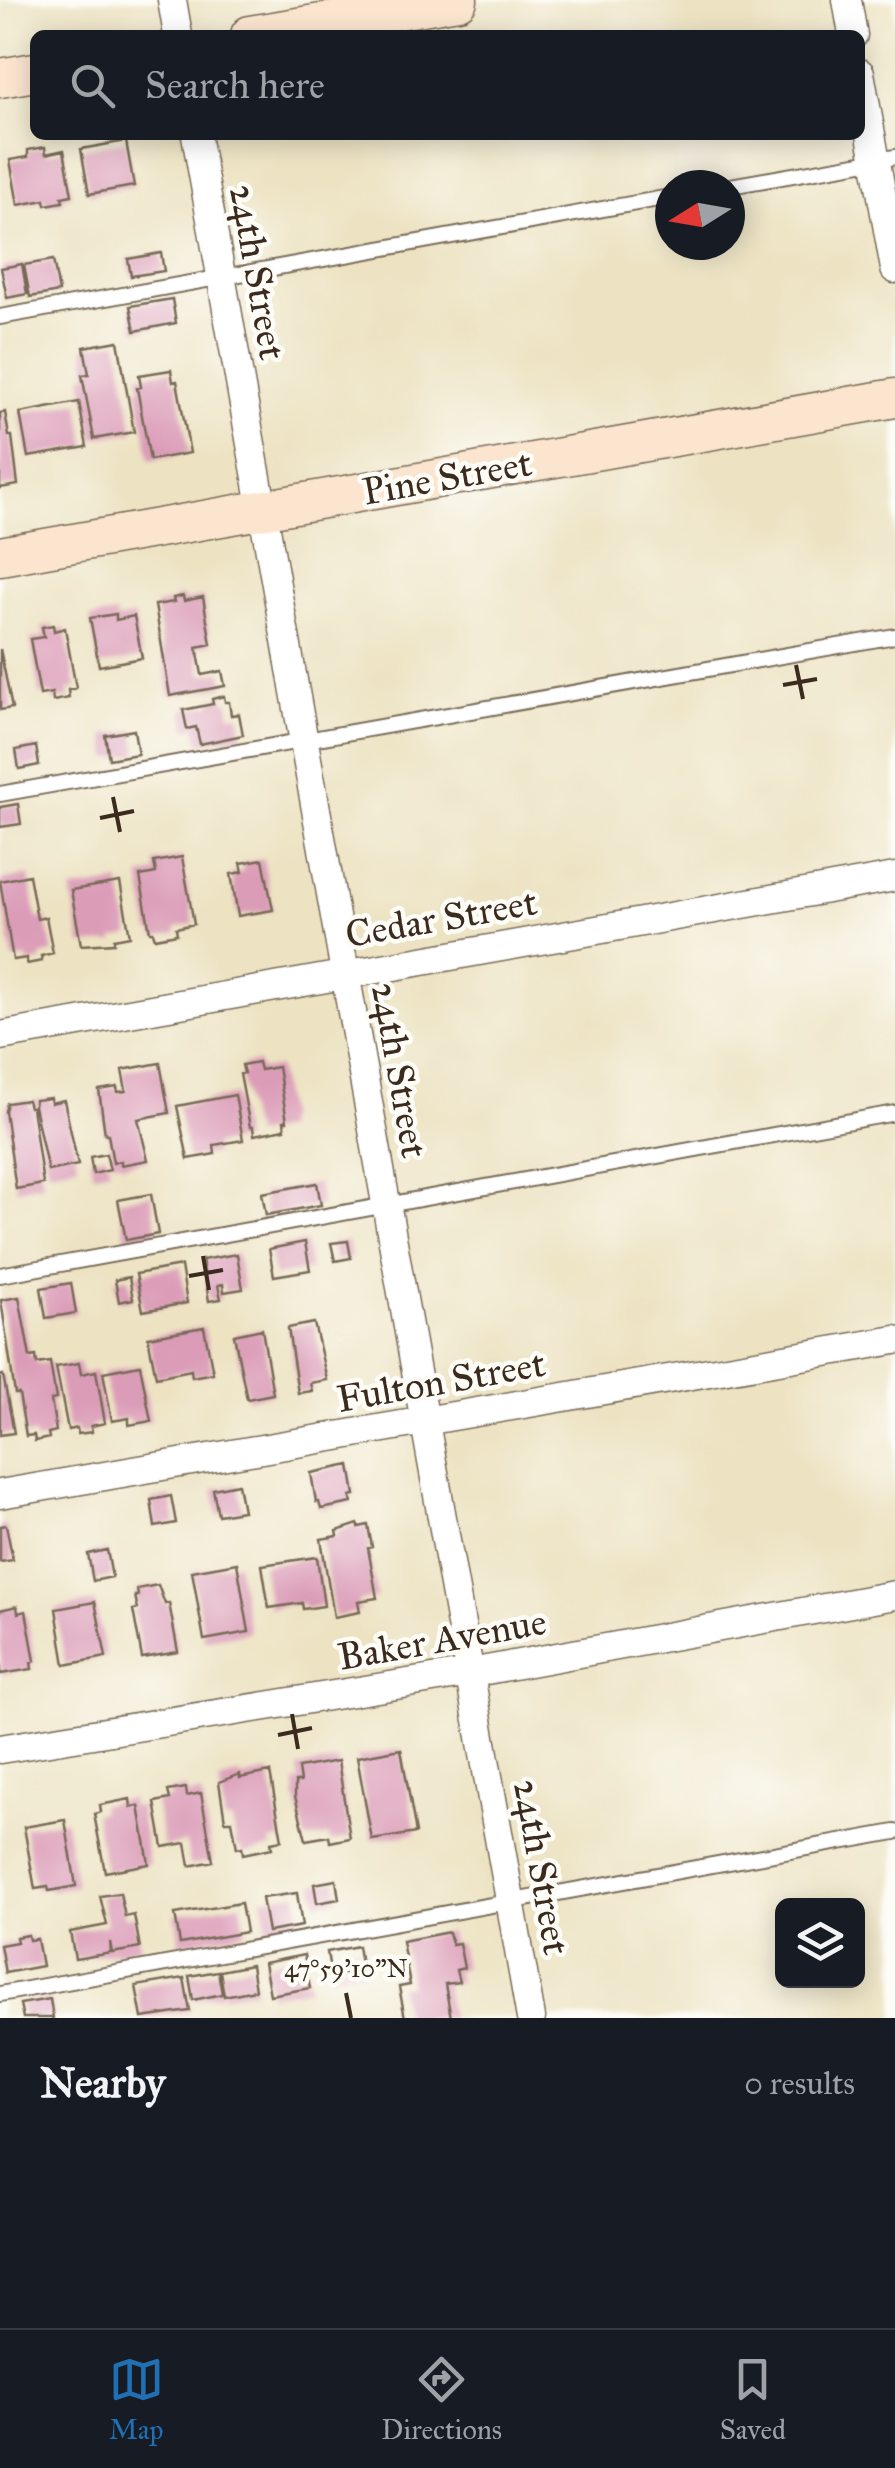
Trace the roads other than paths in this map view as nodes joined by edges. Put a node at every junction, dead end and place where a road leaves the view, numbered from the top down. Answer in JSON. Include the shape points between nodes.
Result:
{"nodes":[{"id":1,"x":172,"y":0,"type":"edge"},
{"id":2,"x":458,"y":0,"type":"edge"},
{"id":3,"x":847,"y":0,"type":"edge"},
{"id":4,"x":177,"y":30,"type":"edge"},
{"id":5,"x":280,"y":30,"type":"edge"},
{"id":6,"x":852,"y":30,"type":"edge"},
{"id":7,"x":30,"y":73,"type":"edge"},
{"id":8,"x":0,"y":78,"type":"edge"},
{"id":9,"x":865,"y":90,"type":"edge"},
{"id":10,"x":197,"y":140,"type":"edge"},
{"id":11,"x":885,"y":158,"type":"edge"},
{"id":12,"x":745,"y":183,"type":"edge"},
{"id":13,"x":655,"y":200,"type":"edge"},
{"id":14,"x":895,"y":268,"type":"edge"},
{"id":15,"x":221,"y":278,"type":"junction"},
{"id":16,"x":0,"y":317,"type":"edge"},
{"id":17,"x":895,"y":398,"type":"edge"},
{"id":18,"x":262,"y":510,"type":"junction"},
{"id":19,"x":0,"y":556,"type":"edge"},
{"id":20,"x":895,"y":636,"type":"edge"},
{"id":21,"x":304,"y":740,"type":"junction"},
{"id":22,"x":0,"y":794,"type":"edge"},
{"id":23,"x":895,"y":877,"type":"edge"},
{"id":24,"x":345,"y":973,"type":"junction"},
{"id":25,"x":0,"y":1036,"type":"edge"},
{"id":26,"x":895,"y":1113,"type":"edge"},
{"id":27,"x":386,"y":1205,"type":"junction"},
{"id":28,"x":0,"y":1275,"type":"edge"},
{"id":29,"x":895,"y":1340,"type":"edge"},
{"id":30,"x":425,"y":1423,"type":"junction"},
{"id":31,"x":0,"y":1494,"type":"edge"},
{"id":32,"x":895,"y":1595,"type":"edge"},
{"id":33,"x":470,"y":1673,"type":"junction"},
{"id":34,"x":0,"y":1749,"type":"edge"},
{"id":35,"x":895,"y":1832,"type":"edge"},
{"id":36,"x":510,"y":1899,"type":"junction"},
{"id":37,"x":0,"y":1994,"type":"edge"},
{"id":38,"x":531,"y":2018,"type":"edge"}],
"edges":[{"from":1,"to":4,"type":"street"},
{"from":2,"to":5,"type":"street"},
{"from":3,"to":6,"type":"street"},
{"from":7,"to":8,"type":"street"},
{"from":9,"to":11,"type":"street"},
{"from":10,"to":15,"type":"street","name":"24th Street"},
{"from":11,"to":12,"type":"lane"},
{"from":11,"to":14,"type":"street"},
{"from":13,"to":15,"type":"lane"},
{"from":15,"to":16,"type":"lane"},
{"from":15,"to":18,"type":"street","name":"24th Street"},
{"from":17,"to":18,"type":"street","name":"Pine Street"},
{"from":18,"to":19,"type":"street","name":"Pine Street"},
{"from":18,"to":21,"type":"street","name":"24th Street"},
{"from":20,"to":21,"type":"lane"},
{"from":21,"to":22,"type":"lane"},
{"from":21,"to":24,"type":"street","name":"24th Street"},
{"from":23,"to":24,"type":"street","name":"Cedar Street"},
{"from":24,"to":25,"type":"street","name":"Cedar Street"},
{"from":24,"to":27,"type":"street","name":"24th Street"},
{"from":26,"to":27,"type":"lane"},
{"from":27,"to":28,"type":"lane"},
{"from":27,"to":30,"type":"street","name":"24th Street"},
{"from":29,"to":30,"type":"street","name":"Fulton Street"},
{"from":30,"to":31,"type":"street","name":"Fulton Street"},
{"from":30,"to":33,"type":"street","name":"24th Street"},
{"from":32,"to":33,"type":"street","name":"Baker Avenue"},
{"from":33,"to":34,"type":"street","name":"Baker Avenue"},
{"from":33,"to":36,"type":"street","name":"24th Street"},
{"from":35,"to":36,"type":"lane"},
{"from":36,"to":37,"type":"lane"},
{"from":36,"to":38,"type":"street","name":"24th Street"}]}
